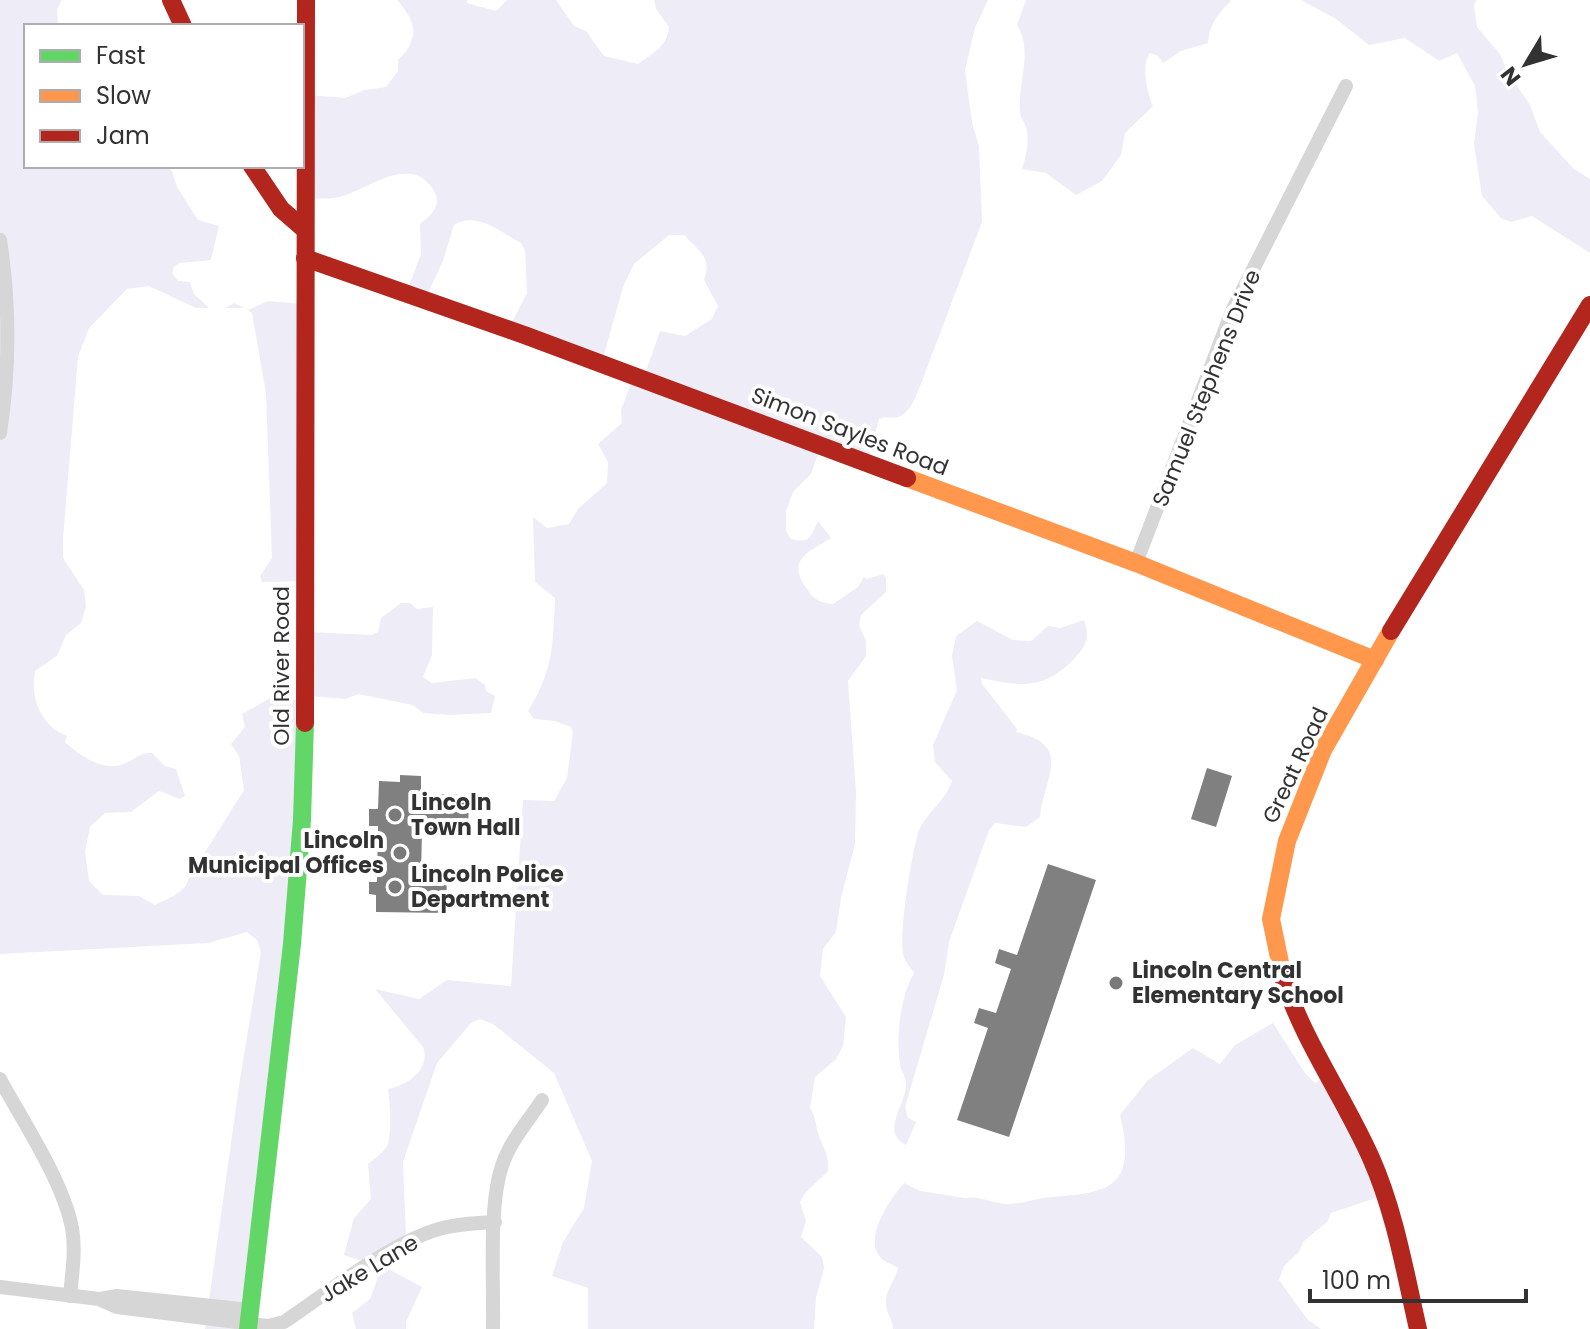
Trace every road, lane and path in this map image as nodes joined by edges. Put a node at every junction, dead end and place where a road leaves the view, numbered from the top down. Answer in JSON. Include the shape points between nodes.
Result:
{"nodes":[{"id":1,"x":171,"y":0,"type":"edge"},
{"id":2,"x":306,"y":0,"type":"edge"},
{"id":3,"x":182,"y":24,"type":"edge"},
{"id":4,"x":1346,"y":86,"type":"dead end"},
{"id":5,"x":253,"y":168,"type":"edge"},
{"id":6,"x":304,"y":229,"type":"junction"},
{"id":7,"x":0,"y":240,"type":"edge"},
{"id":8,"x":305,"y":258,"type":"junction"},
{"id":9,"x":1590,"y":305,"type":"edge"},
{"id":10,"x":0,"y":433,"type":"edge"},
{"id":11,"x":1136,"y":563,"type":"junction"},
{"id":12,"x":1375,"y":660,"type":"junction"},
{"id":13,"x":0,"y":1079,"type":"edge"},
{"id":14,"x":542,"y":1100,"type":"dead end"},
{"id":15,"x":495,"y":1222,"type":"junction"},
{"id":16,"x":0,"y":1287,"type":"edge"},
{"id":17,"x":70,"y":1296,"type":"junction"},
{"id":18,"x":249,"y":1321,"type":"edge"},
{"id":19,"x":493,"y":1329,"type":"edge"},
{"id":20,"x":1418,"y":1329,"type":"edge"}],
"edges":[{"from":1,"to":3,"type":"street"},
{"from":2,"to":6,"type":"street","name":"Old River Road"},
{"from":4,"to":11,"type":"street","name":"Samuel Stephens Drive","via":[[1233,309]]},
{"from":5,"to":6,"type":"street","via":[[288,219]]},
{"from":6,"to":8,"type":"street","name":"Old River Road"},
{"from":7,"to":10,"type":"street","via":[[8,366]]},
{"from":8,"to":11,"type":"street","name":"Simon Sayles Road"},
{"from":8,"to":18,"type":"street","name":"Old River Road","via":[[302,820]]},
{"from":9,"to":12,"type":"street","name":"Great Road"},
{"from":11,"to":12,"type":"street","name":"Simon Sayles Road"},
{"from":12,"to":20,"type":"street","name":"Great Road","via":[[1301,798],[1284,846],[1270,925],[1295,1010],[1383,1189]]},
{"from":13,"to":17,"type":"street","via":[[65,1205],[74,1252]]},
{"from":14,"to":15,"type":"street","via":[[503,1163]]},
{"from":15,"to":18,"type":"street","name":"Jake Lane","via":[[440,1228],[392,1250],[284,1322],[268,1326]]},
{"from":15,"to":19,"type":"street"},
{"from":16,"to":17,"type":"street","name":"Jake Lane"},
{"from":17,"to":18,"type":"street","name":"Jake Lane","via":[[117,1296]]}]}
